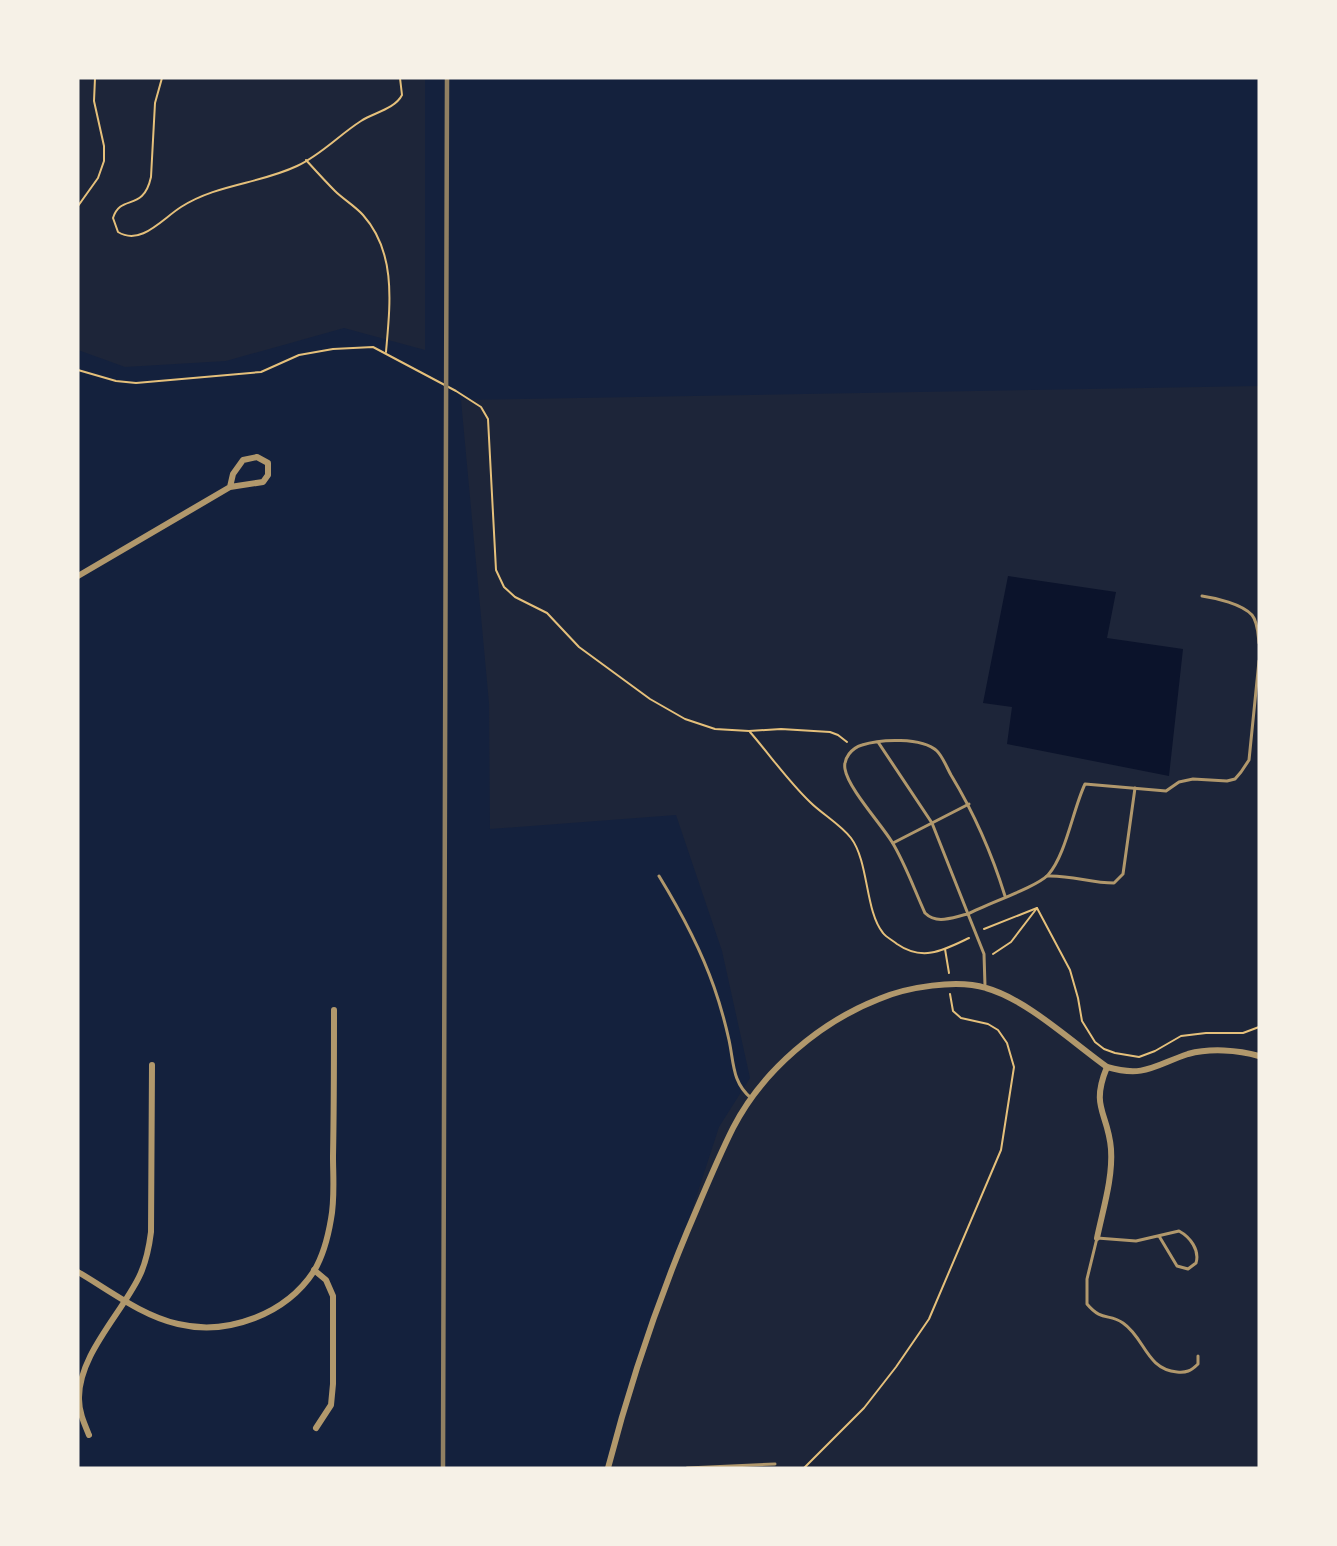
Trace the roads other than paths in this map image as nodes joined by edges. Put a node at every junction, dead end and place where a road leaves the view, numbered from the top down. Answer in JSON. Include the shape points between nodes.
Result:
{"nodes":[{"id":1,"x":230,"y":487,"type":"junction"},
{"id":2,"x":78,"y":576,"type":"edge"},
{"id":3,"x":1202,"y":596,"type":"dead end"},
{"id":4,"x":1259,"y":643,"type":"edge"},
{"id":5,"x":1259,"y":661,"type":"edge"},
{"id":6,"x":878,"y":742,"type":"junction"},
{"id":7,"x":1135,"y":788,"type":"junction"},
{"id":8,"x":969,"y":804,"type":"junction"},
{"id":9,"x":932,"y":823,"type":"junction"},
{"id":10,"x":893,"y":843,"type":"junction"},
{"id":11,"x":659,"y":876,"type":"dead end"},
{"id":12,"x":1047,"y":876,"type":"junction"},
{"id":13,"x":1005,"y":896,"type":"junction"},
{"id":14,"x":968,"y":914,"type":"junction"},
{"id":15,"x":985,"y":987,"type":"junction"},
{"id":16,"x":334,"y":1010,"type":"dead end"},
{"id":17,"x":1259,"y":1056,"type":"edge"},
{"id":18,"x":152,"y":1065,"type":"dead end"},
{"id":19,"x":1107,"y":1067,"type":"junction"},
{"id":20,"x":752,"y":1099,"type":"junction"},
{"id":21,"x":1159,"y":1236,"type":"junction"},
{"id":22,"x":1097,"y":1238,"type":"junction"},
{"id":23,"x":314,"y":1270,"type":"junction"},
{"id":24,"x":78,"y":1272,"type":"edge"},
{"id":25,"x":125,"y":1300,"type":"junction"},
{"id":26,"x":1198,"y":1356,"type":"dead end"},
{"id":27,"x":316,"y":1428,"type":"dead end"},
{"id":28,"x":89,"y":1435,"type":"dead end"},
{"id":29,"x":775,"y":1464,"type":"dead end"},
{"id":30,"x":608,"y":1468,"type":"edge"},
{"id":31,"x":687,"y":1468,"type":"edge"}],
"edges":[{"from":1,"to":1,"type":"street","via":[[243,460],[257,457],[268,463],[268,475],[263,482]]},
{"from":1,"to":2,"type":"street"},
{"from":3,"to":4,"type":"lane","via":[[1226,600],[1252,615]]},
{"from":5,"to":7,"type":"lane","via":[[1250,760],[1242,772],[1227,781],[1179,782],[1166,791]]},
{"from":6,"to":8,"type":"lane","via":[[903,740],[937,752]]},
{"from":6,"to":9,"type":"lane"},
{"from":6,"to":10,"type":"lane","via":[[853,748],[845,760],[845,770]]},
{"from":7,"to":12,"type":"lane","via":[[1085,784],[1057,860]]},
{"from":7,"to":12,"type":"lane","via":[[1123,874],[1114,884],[1068,875]]},
{"from":8,"to":9,"type":"lane"},
{"from":8,"to":13,"type":"lane"},
{"from":9,"to":10,"type":"lane"},
{"from":9,"to":14,"type":"lane"},
{"from":10,"to":14,"type":"lane","via":[[930,918],[936,921]]},
{"from":11,"to":20,"type":"lane","via":[[700,950],[715,989],[735,1078]]},
{"from":12,"to":13,"type":"lane"},
{"from":13,"to":14,"type":"lane"},
{"from":14,"to":15,"type":"lane","via":[[984,954]]},
{"from":15,"to":19,"type":"street","via":[[1032,1012]]},
{"from":15,"to":20,"type":"street","via":[[931,985],[889,995],[832,1022],[792,1053]]},
{"from":16,"to":23,"type":"street","via":[[332,1216]]},
{"from":17,"to":19,"type":"street","via":[[1206,1051],[1139,1072]]},
{"from":18,"to":25,"type":"street","via":[[150,1240],[139,1278]]},
{"from":19,"to":22,"type":"street","via":[[1099,1099],[1111,1161]]},
{"from":20,"to":30,"type":"street","via":[[734,1127],[667,1281],[632,1380]]},
{"from":21,"to":21,"type":"lane","via":[[1174,1231],[1183,1233],[1197,1251],[1196,1263],[1188,1269],[1177,1266]]},
{"from":21,"to":22,"type":"lane","via":[[1136,1241]]},
{"from":22,"to":26,"type":"lane","via":[[1087,1279],[1087,1304],[1092,1310],[1098,1316],[1122,1322],[1147,1355],[1166,1370],[1192,1370],[1198,1364]]},
{"from":23,"to":25,"type":"street","via":[[287,1299],[242,1323],[201,1328],[178,1324]]},
{"from":23,"to":27,"type":"street","via":[[326,1280],[333,1296],[331,1405]]},
{"from":24,"to":25,"type":"street"},
{"from":25,"to":28,"type":"street","via":[[94,1350],[81,1386],[79,1399]]},
{"from":29,"to":31,"type":"lane"}]}
